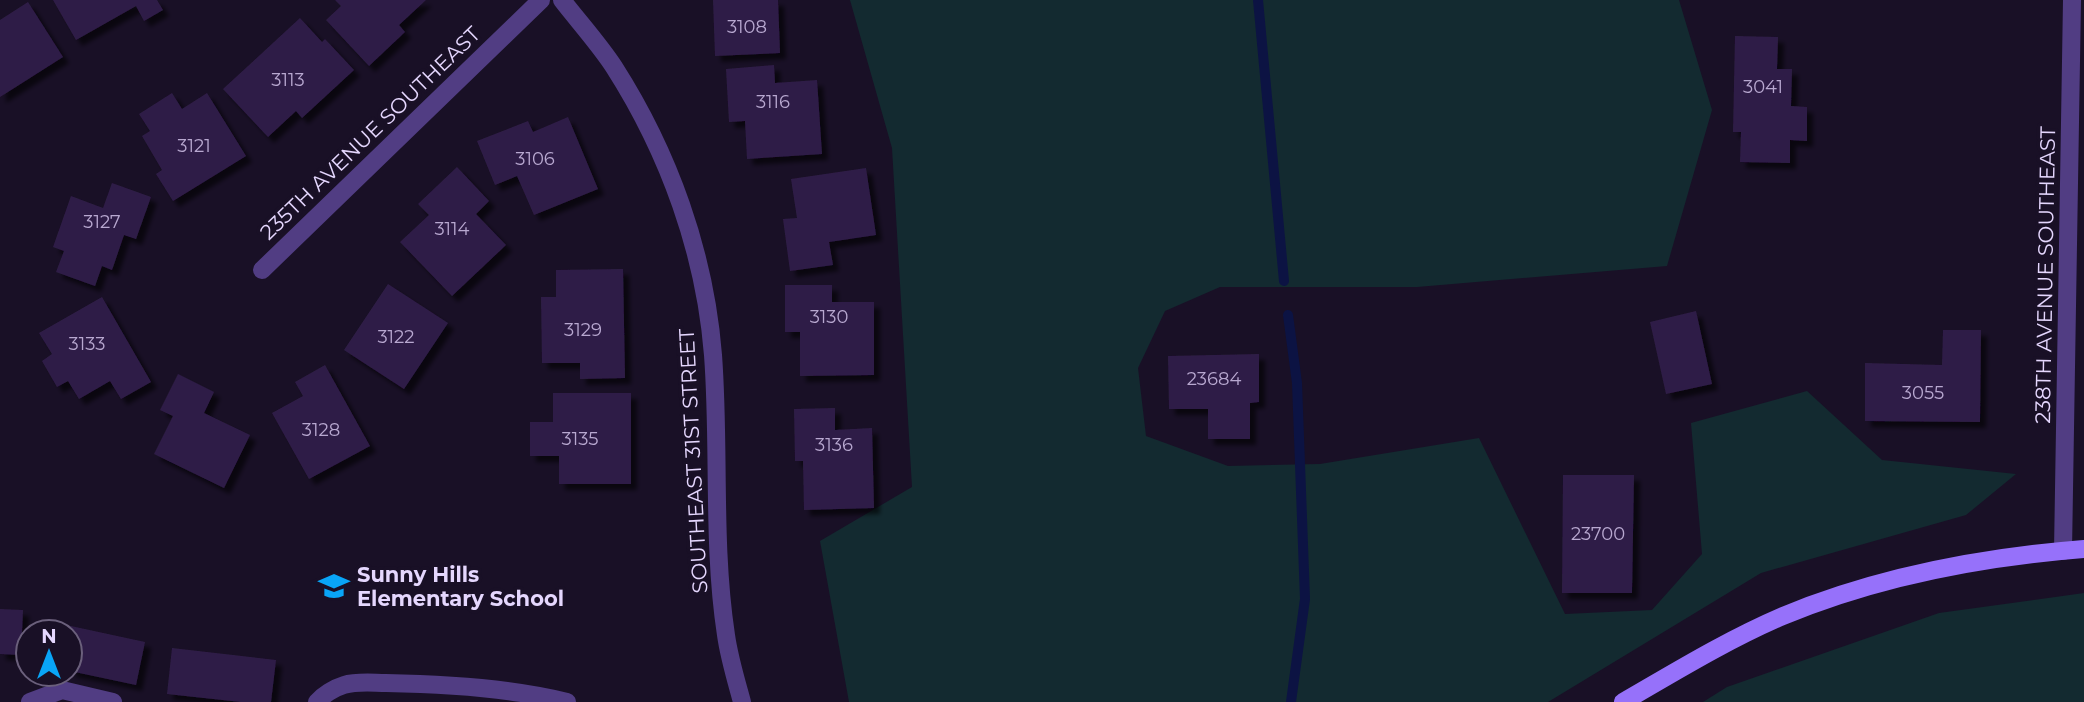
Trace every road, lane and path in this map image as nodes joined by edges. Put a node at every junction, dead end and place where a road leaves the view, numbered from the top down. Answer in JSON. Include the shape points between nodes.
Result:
{"nodes":[{"id":1,"x":541,"y":0,"type":"edge"},
{"id":2,"x":562,"y":0,"type":"edge"},
{"id":3,"x":2072,"y":0,"type":"edge"},
{"id":4,"x":261,"y":270,"type":"dead end"},
{"id":5,"x":2084,"y":549,"type":"edge"},
{"id":6,"x":2063,"y":551,"type":"junction"},
{"id":7,"x":30,"y":702,"type":"edge"},
{"id":8,"x":113,"y":702,"type":"edge"},
{"id":9,"x":317,"y":702,"type":"edge"},
{"id":10,"x":567,"y":702,"type":"edge"},
{"id":11,"x":742,"y":702,"type":"edge"},
{"id":12,"x":1623,"y":702,"type":"edge"}],
"edges":[{"from":1,"to":4,"type":"street","name":"235TH AVENUE SOUTHEAST"},
{"from":2,"to":11,"type":"street","name":"SOUTHEAST 31ST STREET","via":[[613,66],[645,123],[673,181],[694,246],[713,355],[726,636]]},
{"from":3,"to":6,"type":"street","name":"238TH AVENUE SOUTHEAST"},
{"from":5,"to":6,"type":"street"},
{"from":6,"to":12,"type":"street","via":[[1953,567],[1866,588],[1784,616],[1716,648]]},
{"from":7,"to":8,"type":"street","via":[[62,690]]},
{"from":9,"to":10,"type":"street","via":[[343,685],[410,683]]}]}
